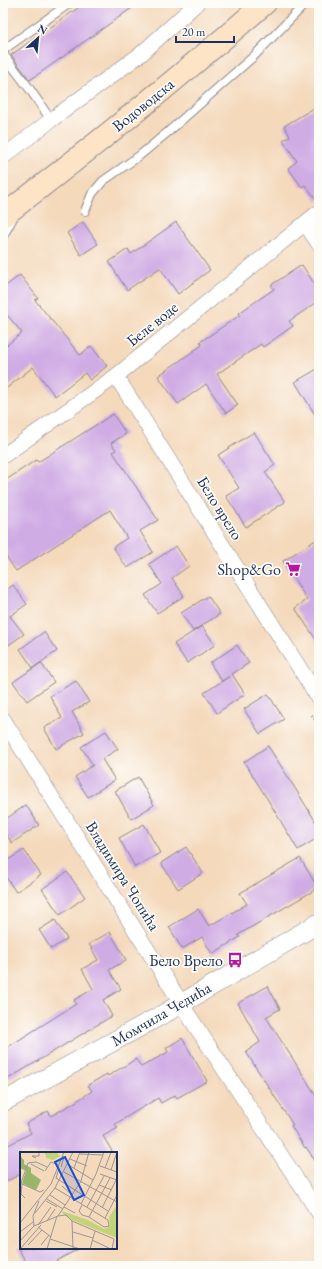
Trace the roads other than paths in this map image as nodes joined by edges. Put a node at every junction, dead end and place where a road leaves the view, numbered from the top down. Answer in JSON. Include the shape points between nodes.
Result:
{"nodes":[{"id":1,"x":70,"y":3,"type":"edge"},
{"id":2,"x":197,"y":3,"type":"edge"},
{"id":3,"x":265,"y":3,"type":"edge"},
{"id":4,"x":306,"y":3,"type":"edge"},
{"id":5,"x":3,"y":50,"type":"edge"},
{"id":6,"x":3,"y":54,"type":"edge"},
{"id":7,"x":51,"y":120,"type":"junction"},
{"id":8,"x":3,"y":157,"type":"edge"},
{"id":9,"x":11,"y":210,"type":"edge"},
{"id":10,"x":85,"y":211,"type":"dead end"},
{"id":11,"x":319,"y":212,"type":"edge"},
{"id":12,"x":305,"y":223,"type":"junction"},
{"id":13,"x":3,"y":236,"type":"edge"},
{"id":14,"x":319,"y":244,"type":"edge"},
{"id":15,"x":116,"y":376,"type":"junction"},
{"id":16,"x":3,"y":456,"type":"edge"},
{"id":17,"x":319,"y":699,"type":"edge"},
{"id":18,"x":3,"y":719,"type":"edge"},
{"id":19,"x":319,"y":923,"type":"edge"},
{"id":20,"x":181,"y":1003,"type":"junction"},
{"id":21,"x":3,"y":1102,"type":"edge"},
{"id":22,"x":319,"y":1212,"type":"edge"}],
"edges":[{"from":1,"to":5,"type":"lane"},
{"from":2,"to":7,"type":"street","via":[[140,54]]},
{"from":3,"to":9,"type":"main road","name":"Водоводска","via":[[202,57]]},
{"from":4,"to":10,"type":"lane","via":[[254,56],[168,132],[103,181],[92,194]]},
{"from":6,"to":7,"type":"lane"},
{"from":7,"to":8,"type":"street"},
{"from":9,"to":13,"type":"lane","name":"Водоводска","via":[[10,224]]},
{"from":11,"to":12,"type":"street","name":"Беле воде"},
{"from":12,"to":14,"type":"street"},
{"from":12,"to":15,"type":"street","name":"Беле воде"},
{"from":15,"to":16,"type":"street","name":"Беле воде"},
{"from":15,"to":17,"type":"street","name":"Бело врело"},
{"from":18,"to":20,"type":"street","name":"Владимира Чопића"},
{"from":19,"to":20,"type":"street","name":"Момчила Чедића"},
{"from":20,"to":21,"type":"street","name":"Момчила Чедића"},
{"from":20,"to":22,"type":"street","name":"Владимира Чопића"}]}
